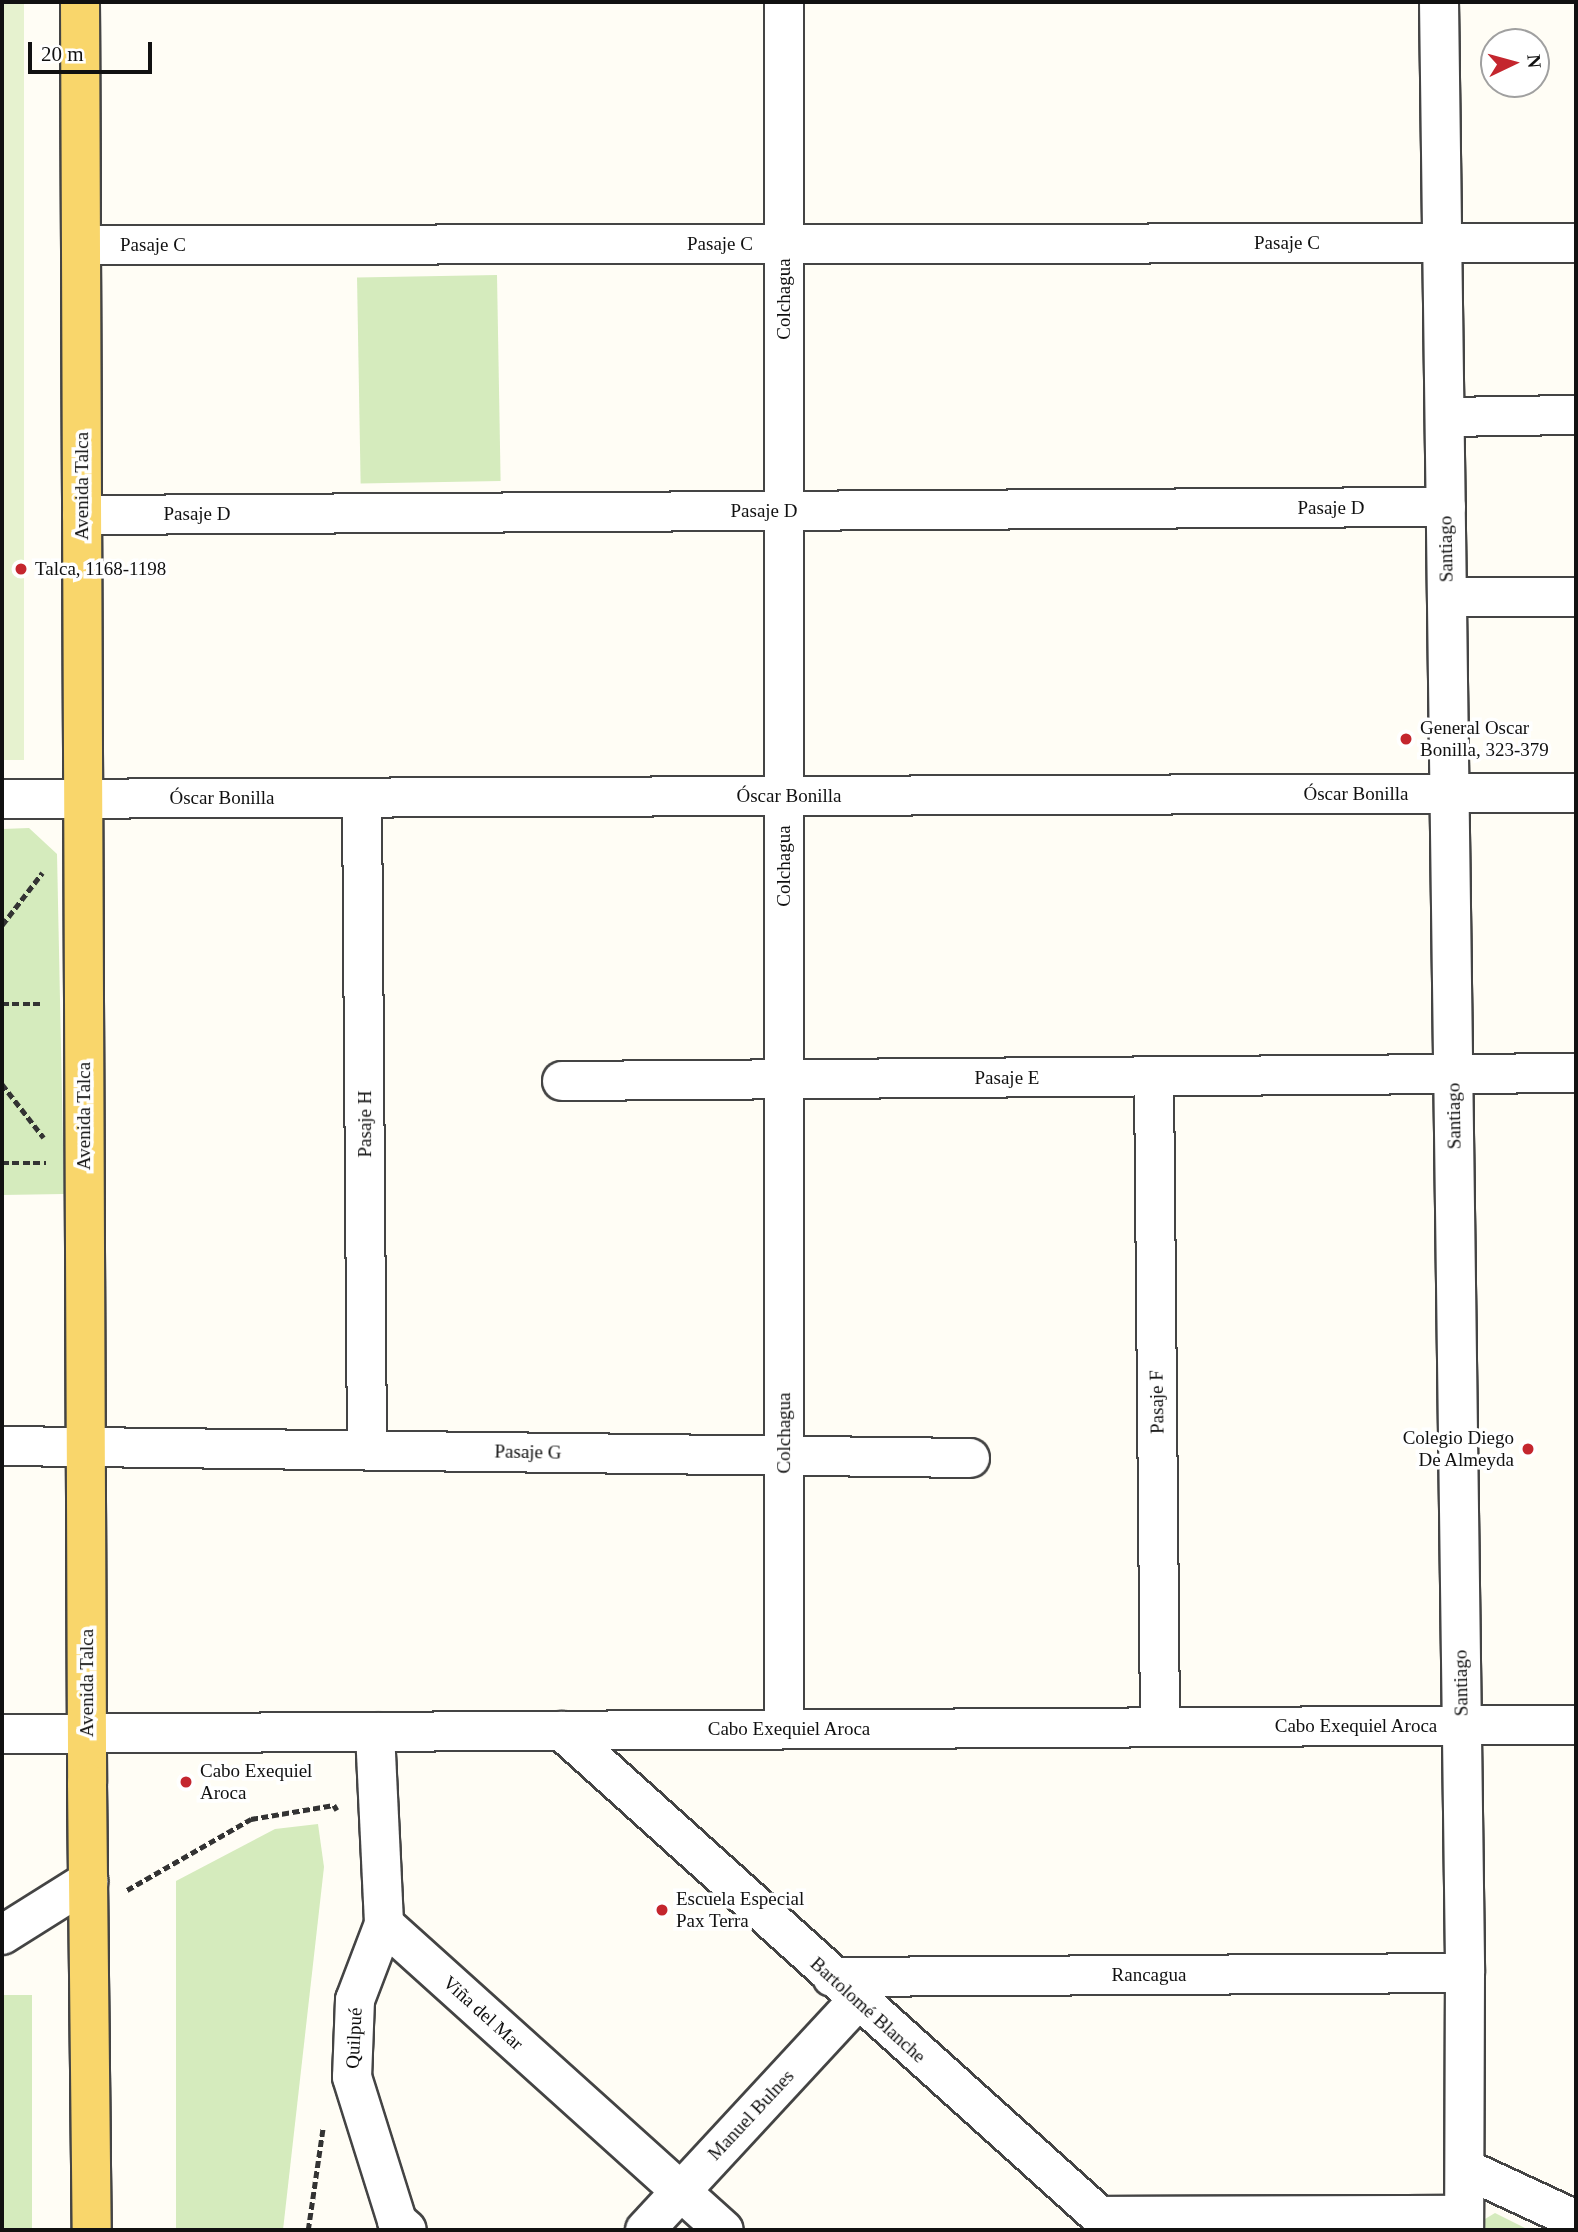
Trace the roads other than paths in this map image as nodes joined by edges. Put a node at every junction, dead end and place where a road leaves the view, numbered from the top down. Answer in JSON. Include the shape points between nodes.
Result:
{"nodes":[{"id":1,"x":80,"y":2,"type":"edge"},
{"id":2,"x":784,"y":2,"type":"edge"},
{"id":3,"x":1439,"y":2,"type":"edge"},
{"id":4,"x":1442,"y":243,"type":"junction"},
{"id":5,"x":1576,"y":243,"type":"edge"},
{"id":6,"x":784,"y":244,"type":"junction"},
{"id":7,"x":81,"y":245,"type":"junction"},
{"id":8,"x":1576,"y":415,"type":"edge"},
{"id":9,"x":1445,"y":417,"type":"junction"},
{"id":10,"x":1446,"y":507,"type":"junction"},
{"id":11,"x":783,"y":511,"type":"junction"},
{"id":12,"x":82,"y":515,"type":"junction"},
{"id":13,"x":1447,"y":597,"type":"junction"},
{"id":14,"x":1576,"y":597,"type":"edge"},
{"id":15,"x":1576,"y":793,"type":"edge"},
{"id":16,"x":1449,"y":794,"type":"junction"},
{"id":17,"x":784,"y":796,"type":"junction"},
{"id":18,"x":362,"y":798,"type":"junction"},
{"id":19,"x":2,"y":799,"type":"edge"},
{"id":20,"x":83,"y":799,"type":"junction"},
{"id":21,"x":1576,"y":1073,"type":"edge"},
{"id":22,"x":1453,"y":1075,"type":"junction"},
{"id":23,"x":1154,"y":1077,"type":"junction"},
{"id":24,"x":784,"y":1079,"type":"junction"},
{"id":25,"x":562,"y":1081,"type":"dead end"},
{"id":26,"x":2,"y":1446,"type":"edge"},
{"id":27,"x":86,"y":1446,"type":"junction"},
{"id":28,"x":367,"y":1450,"type":"junction"},
{"id":29,"x":784,"y":1456,"type":"junction"},
{"id":30,"x":970,"y":1458,"type":"dead end"},
{"id":31,"x":1576,"y":1725,"type":"edge"},
{"id":32,"x":1462,"y":1726,"type":"junction"},
{"id":33,"x":1160,"y":1727,"type":"junction"},
{"id":34,"x":784,"y":1729,"type":"junction"},
{"id":35,"x":562,"y":1731,"type":"junction"},
{"id":36,"x":376,"y":1732,"type":"junction"},
{"id":37,"x":2,"y":1734,"type":"edge"},
{"id":38,"x":87,"y":1734,"type":"junction"},
{"id":39,"x":88,"y":1897,"type":"junction"},
{"id":40,"x":384,"y":1924,"type":"junction"},
{"id":41,"x":2,"y":1935,"type":"edge"},
{"id":42,"x":1465,"y":1973,"type":"junction"},
{"id":43,"x":845,"y":1989,"type":"junction"},
{"id":44,"x":1466,"y":2169,"type":"junction"},
{"id":45,"x":680,"y":2192,"type":"junction"},
{"id":46,"x":1576,"y":2220,"type":"edge"},
{"id":47,"x":1107,"y":2223,"type":"edge"},
{"id":48,"x":1464,"y":2223,"type":"edge"},
{"id":49,"x":92,"y":2230,"type":"edge"},
{"id":50,"x":407,"y":2230,"type":"edge"},
{"id":51,"x":645,"y":2230,"type":"edge"},
{"id":52,"x":724,"y":2230,"type":"edge"}],
"edges":[{"from":1,"to":7,"type":"main road","name":"Avenida Talca"},
{"from":2,"to":6,"type":"street","name":"Colchagua"},
{"from":3,"to":4,"type":"street","name":"Santiago"},
{"from":4,"to":5,"type":"street","name":"Pasaje C"},
{"from":4,"to":6,"type":"street","name":"Pasaje C"},
{"from":4,"to":9,"type":"street","name":"Santiago"},
{"from":6,"to":7,"type":"street","name":"Pasaje C"},
{"from":6,"to":11,"type":"street","name":"Colchagua"},
{"from":7,"to":12,"type":"main road","name":"Avenida Talca"},
{"from":8,"to":9,"type":"street"},
{"from":9,"to":10,"type":"street","name":"Santiago"},
{"from":10,"to":11,"type":"street","name":"Pasaje D"},
{"from":10,"to":13,"type":"street","name":"Santiago"},
{"from":11,"to":12,"type":"street","name":"Pasaje D"},
{"from":11,"to":17,"type":"street","name":"Colchagua"},
{"from":12,"to":20,"type":"main road","name":"Avenida Talca"},
{"from":13,"to":14,"type":"street"},
{"from":13,"to":16,"type":"street","name":"Santiago"},
{"from":15,"to":16,"type":"street","name":"Óscar Bonilla"},
{"from":16,"to":17,"type":"street","name":"Óscar Bonilla"},
{"from":16,"to":22,"type":"street","name":"Santiago"},
{"from":17,"to":18,"type":"street","name":"Óscar Bonilla"},
{"from":17,"to":24,"type":"street","name":"Colchagua"},
{"from":18,"to":20,"type":"street","name":"Óscar Bonilla"},
{"from":18,"to":28,"type":"street","name":"Pasaje H"},
{"from":19,"to":20,"type":"street","name":"Óscar Bonilla"},
{"from":20,"to":27,"type":"main road","name":"Avenida Talca"},
{"from":21,"to":22,"type":"street","name":"Pasaje E"},
{"from":22,"to":23,"type":"street","name":"Pasaje E"},
{"from":22,"to":32,"type":"street","name":"Santiago"},
{"from":23,"to":24,"type":"street","name":"Pasaje E"},
{"from":23,"to":33,"type":"street","name":"Pasaje F"},
{"from":24,"to":25,"type":"street","name":"Pasaje E"},
{"from":24,"to":29,"type":"street","name":"Colchagua"},
{"from":26,"to":27,"type":"street","name":"Pasaje G"},
{"from":27,"to":28,"type":"street","name":"Pasaje G"},
{"from":27,"to":38,"type":"main road","name":"Avenida Talca"},
{"from":28,"to":29,"type":"street","name":"Pasaje G"},
{"from":29,"to":30,"type":"street","name":"Pasaje G"},
{"from":29,"to":34,"type":"street","name":"Colchagua"},
{"from":31,"to":32,"type":"street","name":"Cabo Exequiel Aroca"},
{"from":32,"to":33,"type":"street","name":"Cabo Exequiel Aroca"},
{"from":32,"to":42,"type":"street","name":"Santiago"},
{"from":33,"to":34,"type":"street","name":"Cabo Exequiel Aroca"},
{"from":34,"to":35,"type":"street","name":"Cabo Exequiel Aroca"},
{"from":35,"to":36,"type":"street","name":"Cabo Exequiel Aroca"},
{"from":35,"to":43,"type":"street","name":"Bartolomé Blanche"},
{"from":36,"to":38,"type":"street","name":"Cabo Exequiel Aroca"},
{"from":36,"to":40,"type":"street"},
{"from":37,"to":38,"type":"street","name":"Cabo Exequiel Aroca"},
{"from":38,"to":39,"type":"main road","name":"Avenida Talca"},
{"from":39,"to":41,"type":"street"},
{"from":39,"to":49,"type":"main road","name":"Avenida Talca"},
{"from":40,"to":45,"type":"street","name":"Viña del Mar"},
{"from":40,"to":50,"type":"street","name":"Quilpué","via":[[355,2000],[352,2077],[397,2221]]},
{"from":42,"to":43,"type":"street","name":"Rancagua"},
{"from":42,"to":44,"type":"street","name":"Santiago"},
{"from":43,"to":45,"type":"street","name":"Manuel Bulnes"},
{"from":43,"to":47,"type":"street","name":"Bartolomé Blanche"},
{"from":44,"to":46,"type":"street"},
{"from":44,"to":48,"type":"street","name":"Santiago"},
{"from":45,"to":51,"type":"street","name":"Manuel Bulnes"},
{"from":45,"to":52,"type":"street","name":"Viña del Mar"},
{"from":47,"to":48,"type":"street"}]}
